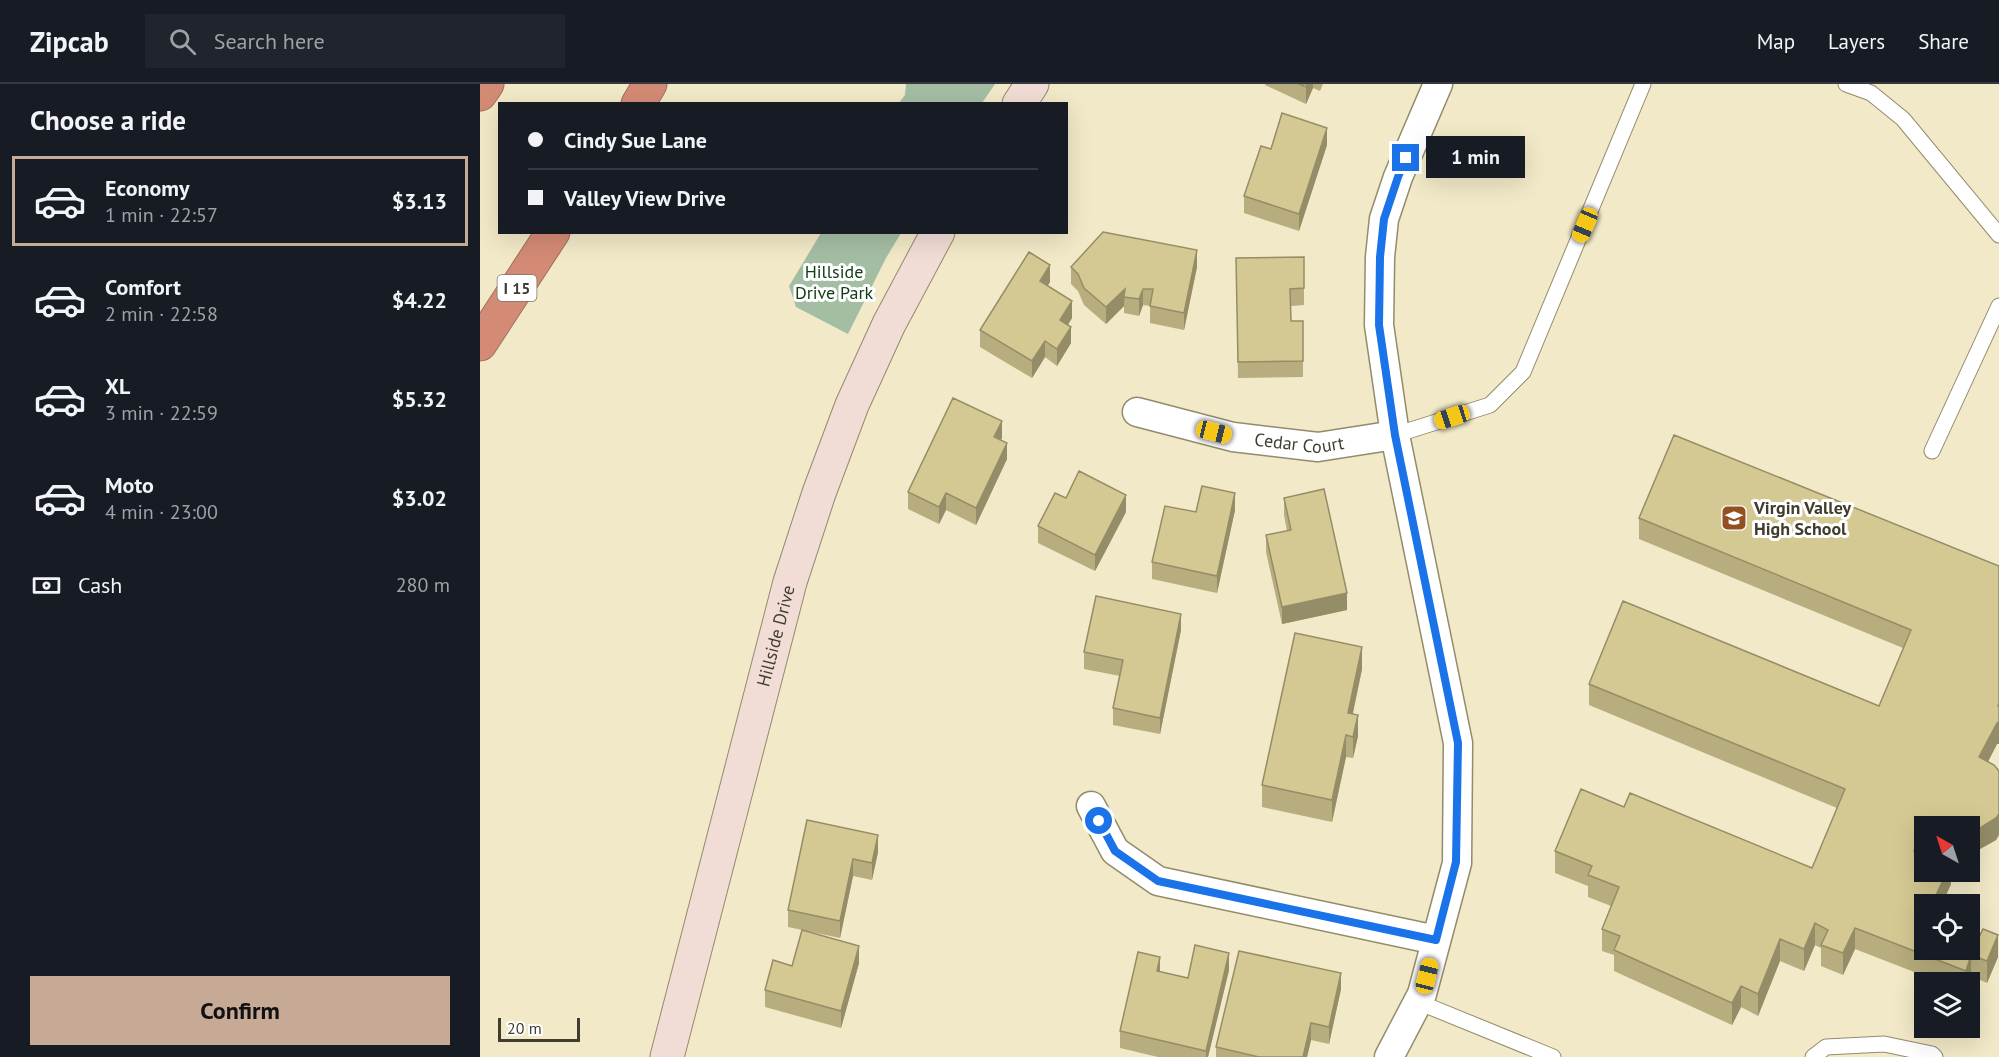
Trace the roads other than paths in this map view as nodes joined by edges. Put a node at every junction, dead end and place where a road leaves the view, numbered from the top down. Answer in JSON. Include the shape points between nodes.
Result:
{"nodes":[{"id":1,"x":487,"y":84,"type":"edge"},
{"id":2,"x":650,"y":84,"type":"edge"},
{"id":3,"x":1032,"y":84,"type":"edge"},
{"id":4,"x":1438,"y":84,"type":"edge"},
{"id":5,"x":1643,"y":84,"type":"edge"},
{"id":6,"x":1846,"y":84,"type":"edge"},
{"id":7,"x":480,"y":94,"type":"edge"},
{"id":8,"x":639,"y":102,"type":"edge"},
{"id":9,"x":1020,"y":102,"type":"edge"},
{"id":10,"x":552,"y":234,"type":"edge"},
{"id":11,"x":937,"y":234,"type":"edge"},
{"id":12,"x":1999,"y":235,"type":"edge"},
{"id":13,"x":1999,"y":306,"type":"edge"},
{"id":14,"x":480,"y":344,"type":"edge"},
{"id":15,"x":1137,"y":412,"type":"dead end"},
{"id":16,"x":1395,"y":435,"type":"junction"},
{"id":17,"x":1932,"y":451,"type":"dead end"},
{"id":18,"x":1090,"y":806,"type":"dead end"},
{"id":19,"x":1436,"y":940,"type":"junction"},
{"id":20,"x":1418,"y":1002,"type":"junction"},
{"id":21,"x":1881,"y":1051,"type":"edge"},
{"id":22,"x":667,"y":1057,"type":"edge"},
{"id":23,"x":1389,"y":1057,"type":"edge"},
{"id":24,"x":1553,"y":1057,"type":"edge"},
{"id":25,"x":1814,"y":1057,"type":"edge"},
{"id":26,"x":1935,"y":1057,"type":"edge"}],
"edges":[{"from":1,"to":7,"type":"highway"},
{"from":2,"to":8,"type":"highway"},
{"from":3,"to":9,"type":"main road"},
{"from":4,"to":16,"type":"street","via":[[1398,177],[1383,229],[1379,325]]},
{"from":5,"to":16,"type":"lane","via":[[1523,372],[1490,405]]},
{"from":6,"to":12,"type":"lane","via":[[1870,93],[1903,119]]},
{"from":10,"to":14,"type":"highway","number":"I 15"},
{"from":11,"to":22,"type":"main road","name":"Hillside Drive","via":[[852,405],[797,560]]},
{"from":13,"to":17,"type":"lane"},
{"from":15,"to":16,"type":"street","name":"Cedar Court","via":[[1233,437],[1318,447]]},
{"from":16,"to":19,"type":"street","via":[[1458,743],[1456,862]]},
{"from":18,"to":19,"type":"street","via":[[1115,851],[1158,881]]},
{"from":19,"to":20,"type":"street"},
{"from":20,"to":23,"type":"street"},
{"from":20,"to":24,"type":"lane"},
{"from":21,"to":25,"type":"lane","via":[[1826,1047]]},
{"from":21,"to":26,"type":"lane"}]}
